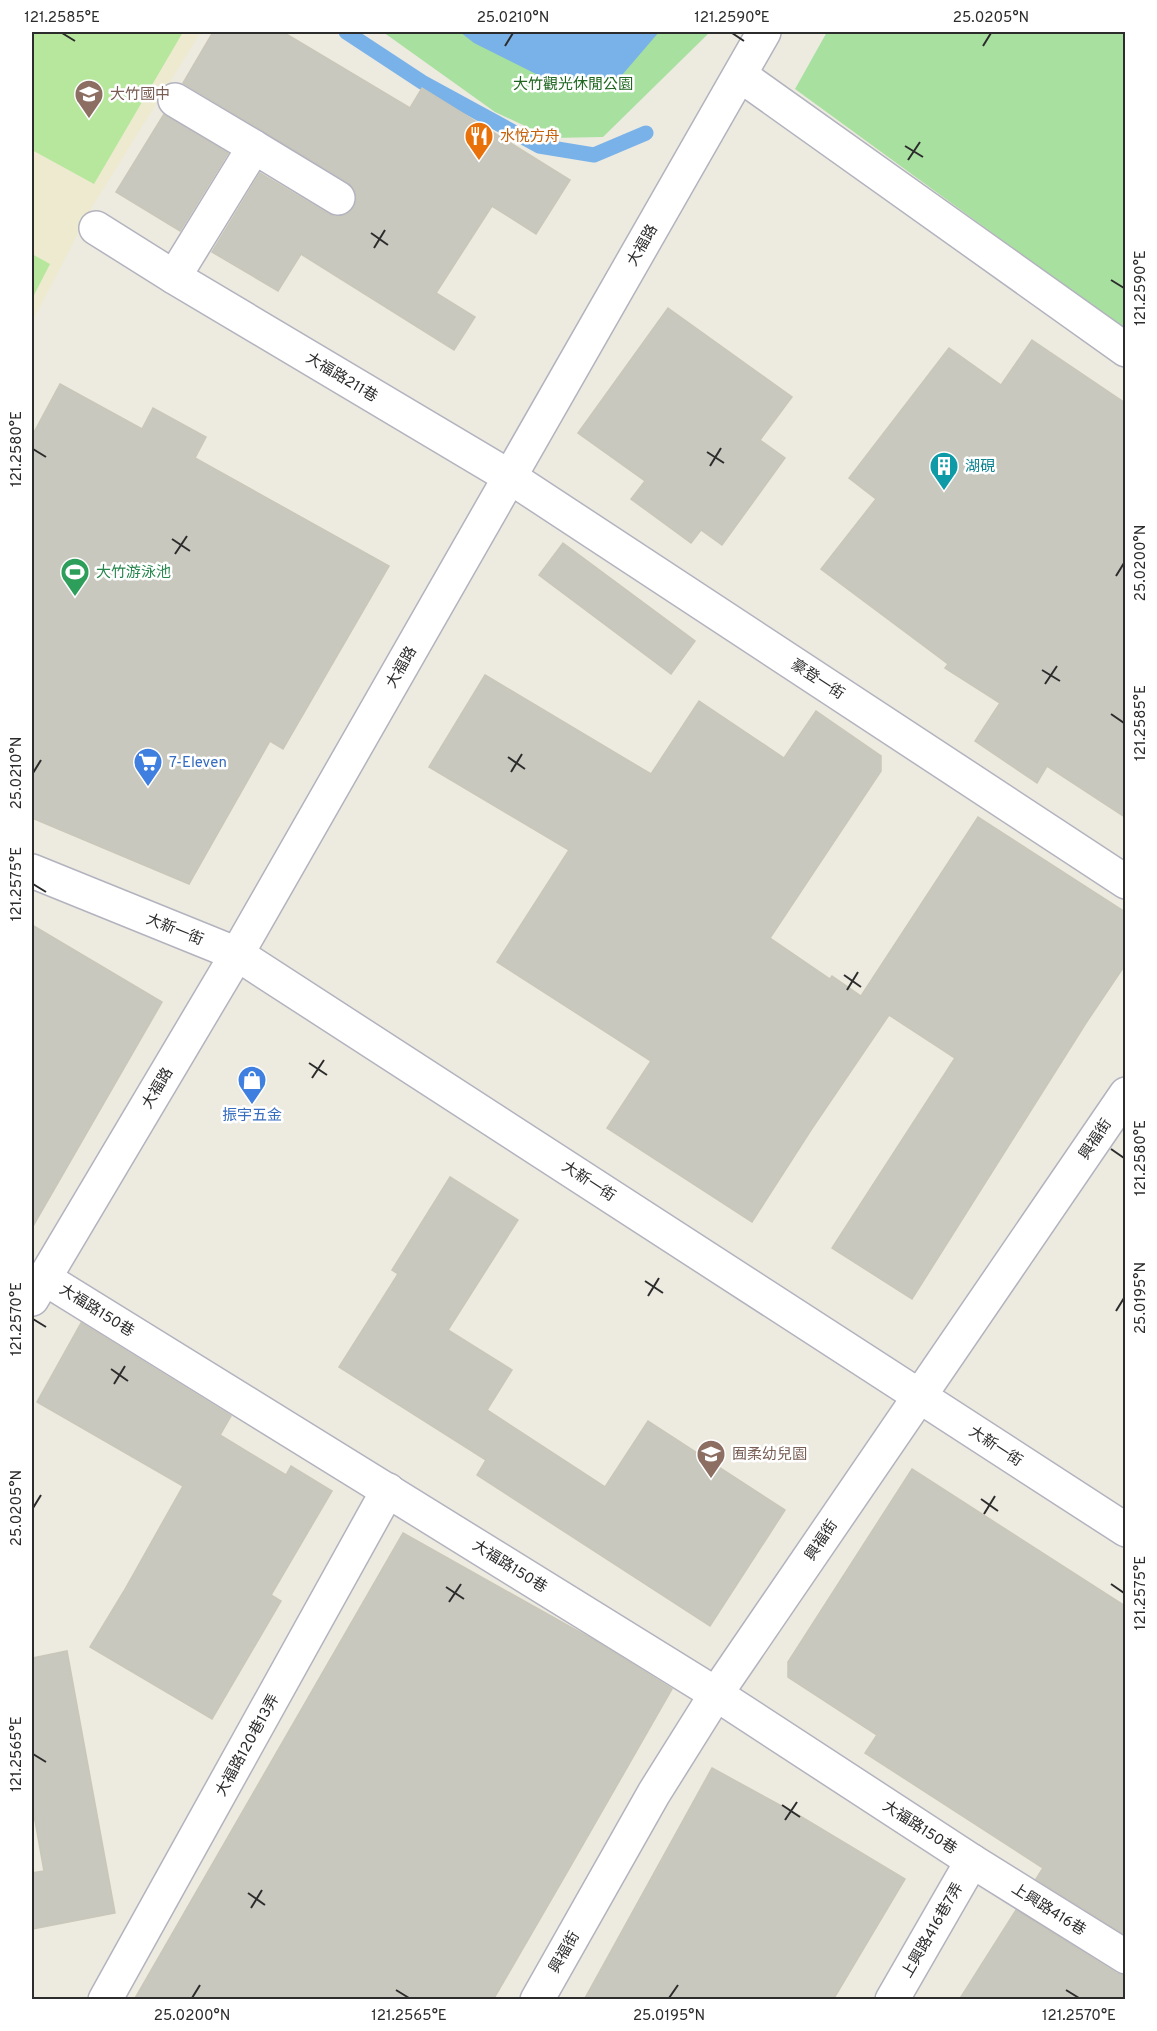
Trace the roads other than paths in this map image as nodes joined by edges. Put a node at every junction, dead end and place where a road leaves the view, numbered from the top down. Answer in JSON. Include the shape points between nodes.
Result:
{"nodes":[{"id":1,"x":764,"y":32,"type":"edge"},
{"id":2,"x":740,"y":75,"type":"junction"},
{"id":3,"x":175,"y":100,"type":"dead end"},
{"id":4,"x":254,"y":147,"type":"junction"},
{"id":5,"x":338,"y":198,"type":"dead end"},
{"id":6,"x":96,"y":228,"type":"dead end"},
{"id":7,"x":174,"y":277,"type":"junction"},
{"id":8,"x":1125,"y":350,"type":"edge"},
{"id":9,"x":510,"y":477,"type":"junction"},
{"id":10,"x":32,"y":871,"type":"edge"},
{"id":11,"x":1125,"y":882,"type":"edge"},
{"id":12,"x":237,"y":954,"type":"junction"},
{"id":13,"x":1125,"y":1094,"type":"edge"},
{"id":14,"x":38,"y":1288,"type":"edge"},
{"id":15,"x":920,"y":1395,"type":"junction"},
{"id":16,"x":388,"y":1490,"type":"junction"},
{"id":17,"x":1125,"y":1530,"type":"edge"},
{"id":18,"x":716,"y":1694,"type":"junction"},
{"id":19,"x":972,"y":1861,"type":"junction"},
{"id":20,"x":1125,"y":1958,"type":"edge"},
{"id":21,"x":105,"y":2000,"type":"edge"},
{"id":22,"x":537,"y":2000,"type":"edge"},
{"id":23,"x":892,"y":2000,"type":"edge"}],
"edges":[{"from":1,"to":2,"type":"street","name":"大福路"},
{"from":2,"to":8,"type":"street"},
{"from":2,"to":9,"type":"street","name":"大福路"},
{"from":3,"to":4,"type":"street"},
{"from":4,"to":5,"type":"street"},
{"from":4,"to":7,"type":"street"},
{"from":6,"to":7,"type":"street","name":"大福路211巷"},
{"from":7,"to":9,"type":"street","name":"大福路211巷"},
{"from":9,"to":11,"type":"street","name":"豪登一街"},
{"from":9,"to":12,"type":"street","name":"大福路"},
{"from":10,"to":12,"type":"street","name":"大新一街"},
{"from":12,"to":14,"type":"street","name":"大福路"},
{"from":12,"to":15,"type":"street","name":"大新一街"},
{"from":13,"to":15,"type":"street","name":"興福街"},
{"from":14,"to":16,"type":"street","name":"大福路150巷"},
{"from":15,"to":17,"type":"street","name":"大新一街"},
{"from":15,"to":18,"type":"street","name":"興福街"},
{"from":16,"to":18,"type":"street","name":"大福路150巷"},
{"from":16,"to":21,"type":"street","name":"大福路120巷13弄"},
{"from":18,"to":19,"type":"street","name":"大福路150巷"},
{"from":18,"to":22,"type":"street","name":"興福街","via":[[654,1793]]},
{"from":19,"to":20,"type":"street","name":"上興路416巷"},
{"from":19,"to":23,"type":"street","name":"上興路416巷7弄"}]}
